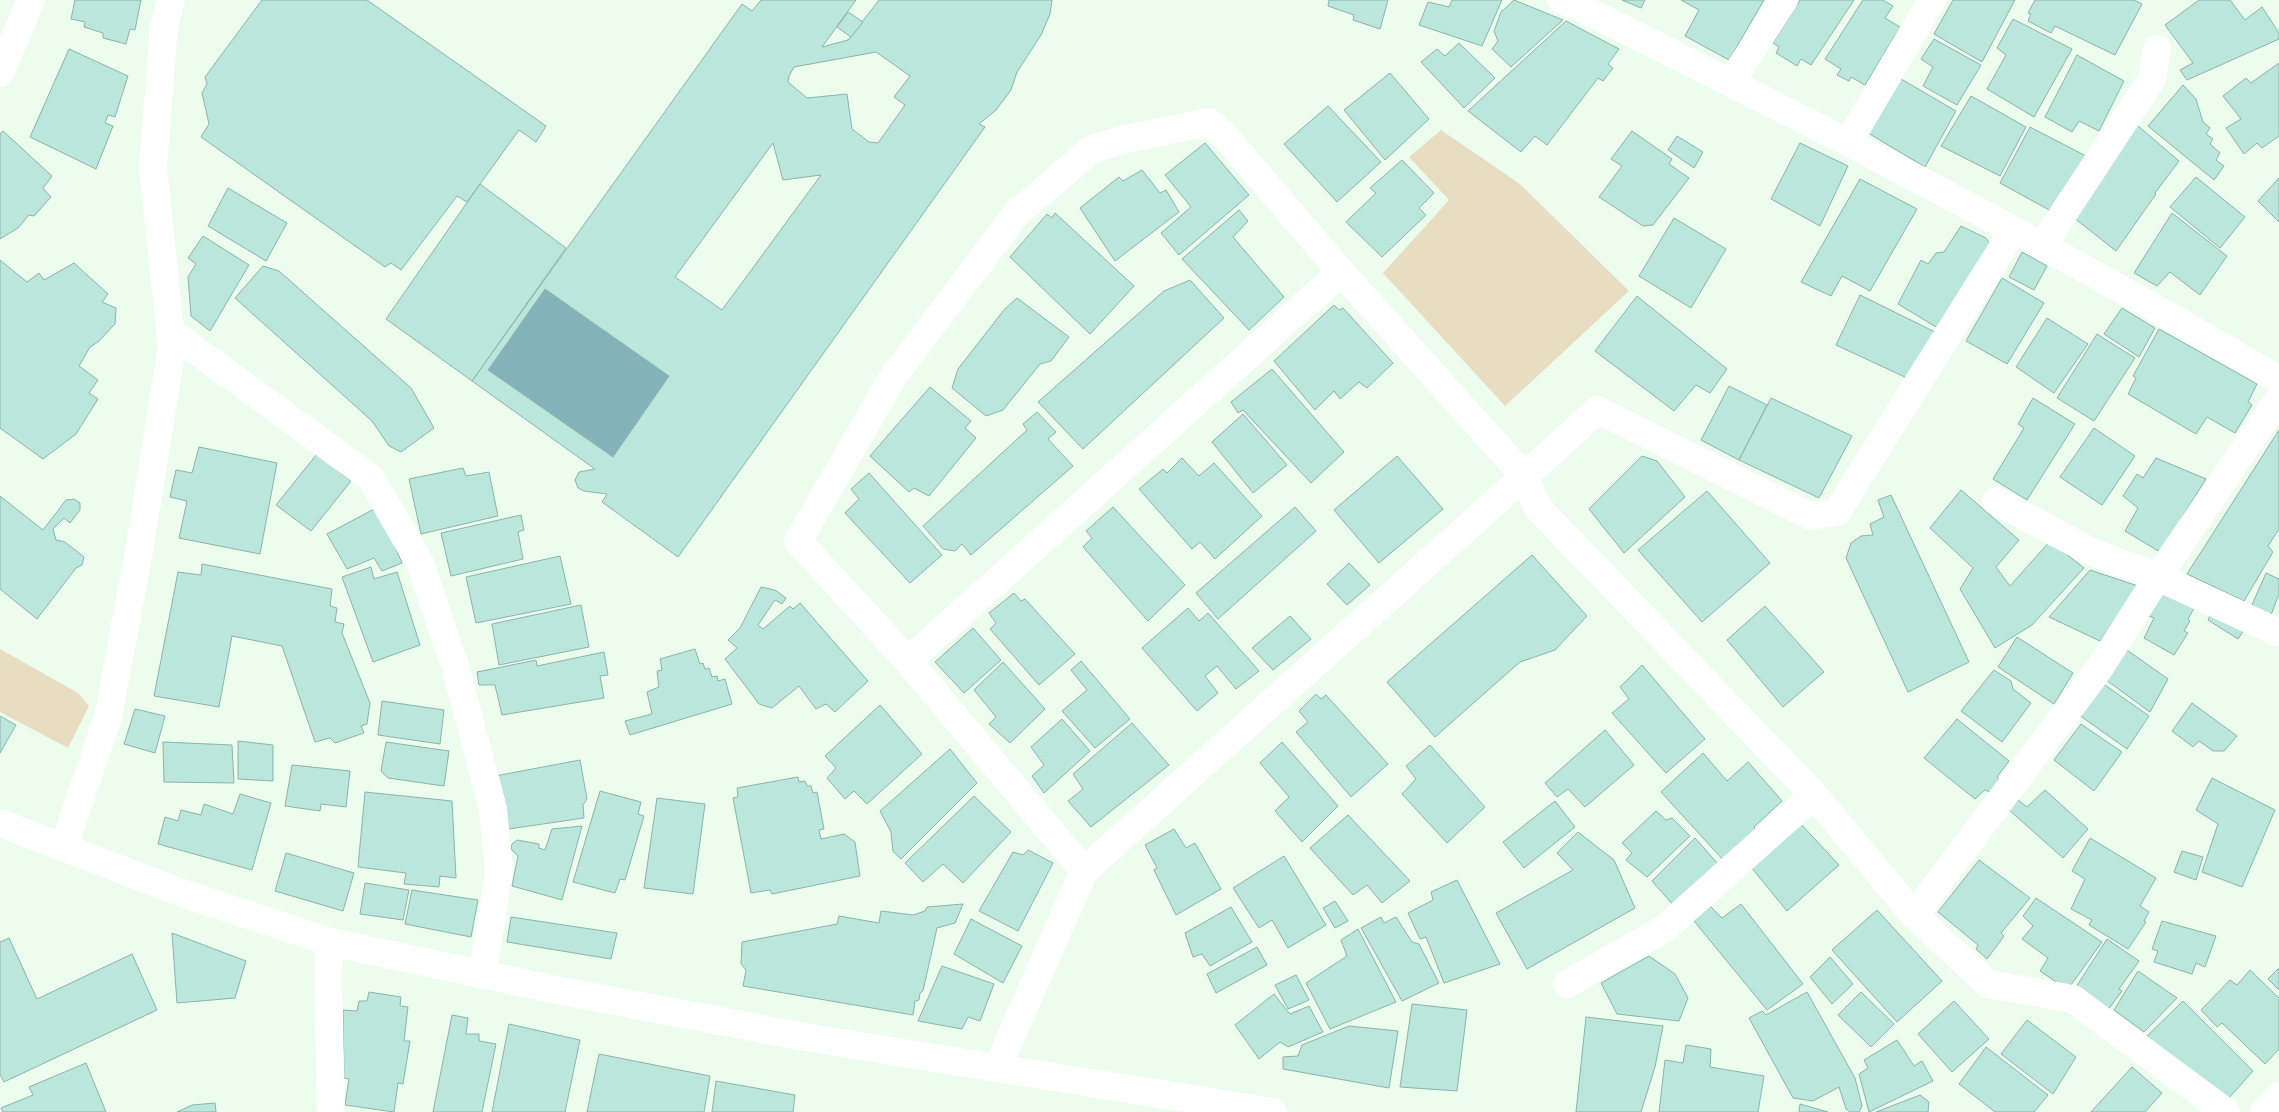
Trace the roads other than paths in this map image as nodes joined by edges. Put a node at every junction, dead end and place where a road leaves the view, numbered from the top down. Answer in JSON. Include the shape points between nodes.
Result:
{"nodes":[{"id":1,"x":31,"y":0,"type":"edge"},
{"id":2,"x":171,"y":0,"type":"edge"},
{"id":3,"x":1561,"y":0,"type":"edge"},
{"id":4,"x":1784,"y":0,"type":"edge"},
{"id":5,"x":1932,"y":0,"type":"edge"},
{"id":6,"x":2157,"y":49,"type":"dead end"},
{"id":7,"x":0,"y":73,"type":"edge"},
{"id":8,"x":1731,"y":82,"type":"junction"},
{"id":9,"x":1848,"y":143,"type":"junction"},
{"id":10,"x":2013,"y":231,"type":"junction"},
{"id":11,"x":2042,"y":246,"type":"junction"},
{"id":12,"x":1341,"y":272,"type":"junction"},
{"id":13,"x":171,"y":332,"type":"junction"},
{"id":14,"x":2279,"y":380,"type":"edge"},
{"id":15,"x":2279,"y":398,"type":"edge"},
{"id":16,"x":1525,"y":477,"type":"junction"},
{"id":17,"x":1996,"y":501,"type":"dead end"},
{"id":18,"x":2158,"y":577,"type":"junction"},
{"id":19,"x":2279,"y":634,"type":"edge"},
{"id":20,"x":908,"y":661,"type":"junction"},
{"id":21,"x":1814,"y":795,"type":"junction"},
{"id":22,"x":0,"y":823,"type":"edge"},
{"id":23,"x":64,"y":846,"type":"junction"},
{"id":24,"x":1084,"y":871,"type":"junction"},
{"id":25,"x":1914,"y":915,"type":"junction"},
{"id":26,"x":330,"y":942,"type":"junction"},
{"id":27,"x":482,"y":974,"type":"junction"},
{"id":28,"x":1567,"y":984,"type":"dead end"},
{"id":29,"x":997,"y":1068,"type":"junction"},
{"id":30,"x":2279,"y":1096,"type":"edge"},
{"id":31,"x":330,"y":1112,"type":"edge"},
{"id":32,"x":1273,"y":1112,"type":"edge"},
{"id":33,"x":2226,"y":1112,"type":"edge"},
{"id":34,"x":2264,"y":1112,"type":"edge"}],
"edges":[{"from":1,"to":7,"type":"street"},
{"from":2,"to":13,"type":"street","via":[[164,28],[153,167]]},
{"from":3,"to":8,"type":"street"},
{"from":4,"to":8,"type":"street"},
{"from":5,"to":9,"type":"street"},
{"from":6,"to":11,"type":"street","via":[[2152,79]]},
{"from":8,"to":9,"type":"street"},
{"from":9,"to":10,"type":"street"},
{"from":10,"to":11,"type":"street"},
{"from":10,"to":16,"type":"street","via":[[1837,512],[1810,516],[1598,410]]},
{"from":11,"to":14,"type":"street"},
{"from":12,"to":16,"type":"street"},
{"from":12,"to":20,"type":"street"},
{"from":12,"to":20,"type":"street","via":[[1209,122],[1092,149],[1017,213],[893,377],[798,541]]},
{"from":13,"to":23,"type":"street","via":[[171,357],[108,717]]},
{"from":13,"to":27,"type":"street","via":[[371,478],[420,563],[455,666],[493,809],[500,872]]},
{"from":15,"to":18,"type":"street"},
{"from":16,"to":21,"type":"street","via":[[1538,508]]},
{"from":16,"to":24,"type":"street"},
{"from":17,"to":18,"type":"street","via":[[2092,552]]},
{"from":18,"to":19,"type":"street"},
{"from":18,"to":25,"type":"street","via":[[2097,672]]},
{"from":20,"to":24,"type":"street"},
{"from":21,"to":25,"type":"street"},
{"from":21,"to":28,"type":"street","via":[[1664,929]]},
{"from":22,"to":23,"type":"street"},
{"from":23,"to":26,"type":"street","via":[[182,893]]},
{"from":24,"to":29,"type":"street"},
{"from":25,"to":33,"type":"street","via":[[1988,984],[2074,999]]},
{"from":26,"to":27,"type":"street"},
{"from":26,"to":31,"type":"street"},
{"from":27,"to":29,"type":"street","via":[[805,1037]]},
{"from":29,"to":32,"type":"street"},
{"from":30,"to":34,"type":"street"}]}
